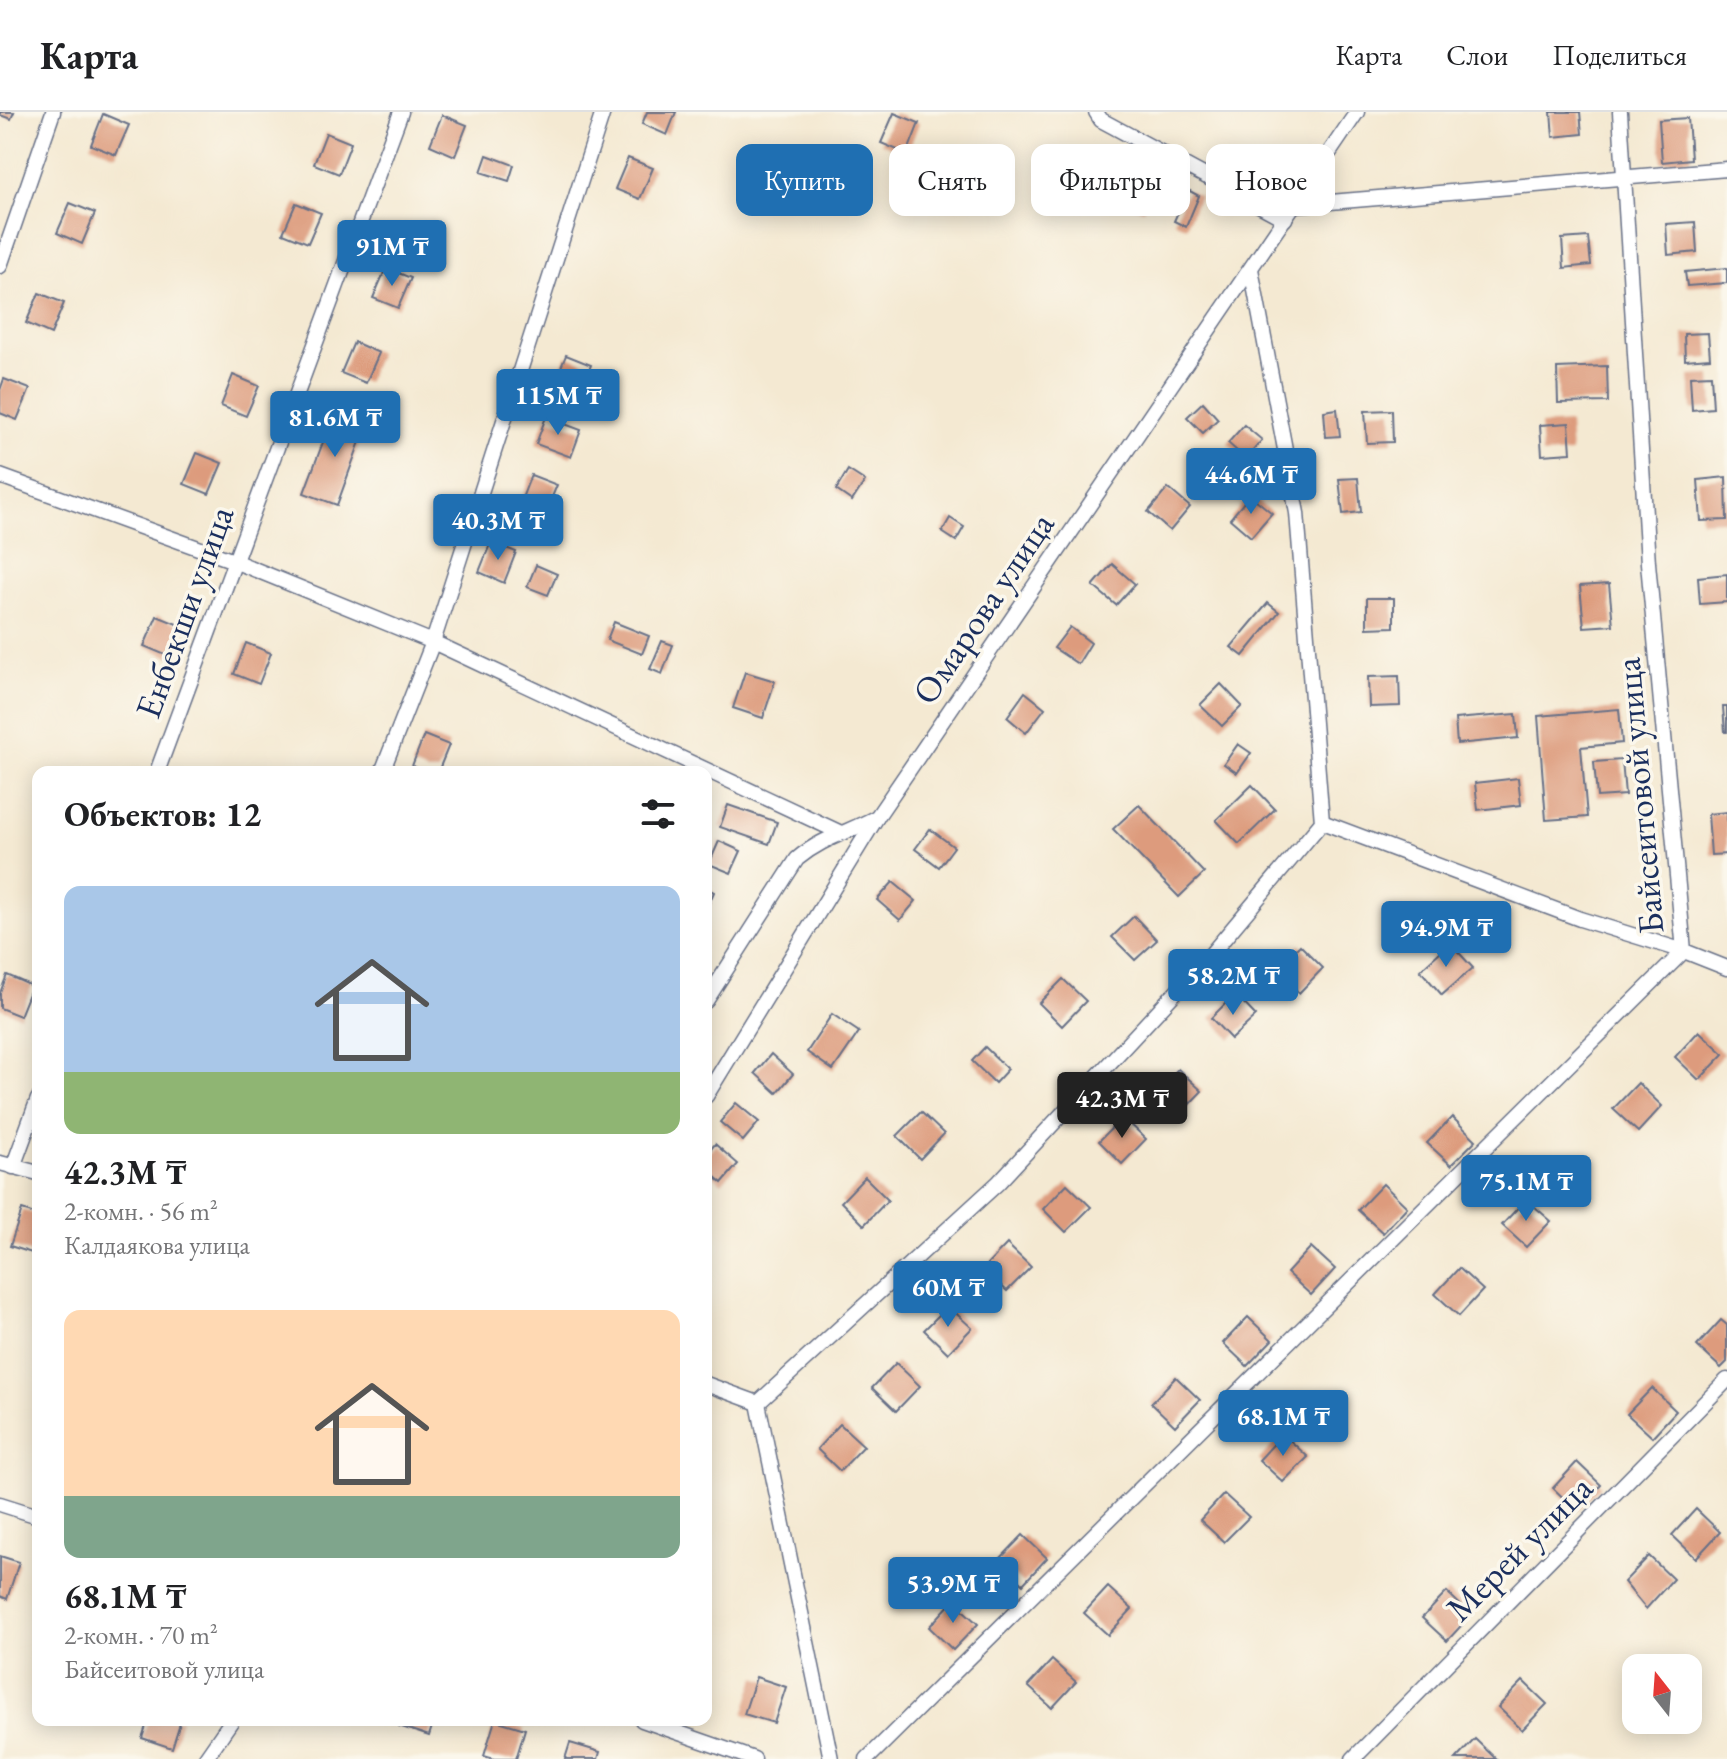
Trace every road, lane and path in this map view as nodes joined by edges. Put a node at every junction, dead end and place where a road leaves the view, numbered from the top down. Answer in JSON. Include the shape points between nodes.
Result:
{"nodes":[{"id":1,"x":53,"y":112,"type":"edge"},
{"id":2,"x":401,"y":112,"type":"edge"},
{"id":3,"x":603,"y":112,"type":"edge"},
{"id":4,"x":1081,"y":112,"type":"edge"},
{"id":5,"x":1357,"y":112,"type":"edge"},
{"id":6,"x":1620,"y":112,"type":"edge"},
{"id":7,"x":1099,"y":116,"type":"edge"},
{"id":8,"x":1335,"y":144,"type":"edge"},
{"id":9,"x":1727,"y":169,"type":"edge"},
{"id":10,"x":1624,"y":177,"type":"junction"},
{"id":11,"x":1335,"y":202,"type":"edge"},
{"id":12,"x":1287,"y":216,"type":"edge"},
{"id":13,"x":1285,"y":219,"type":"junction"},
{"id":14,"x":0,"y":266,"type":"edge"},
{"id":15,"x":1251,"y":269,"type":"junction"},
{"id":16,"x":0,"y":476,"type":"edge"},
{"id":17,"x":234,"y":561,"type":"junction"},
{"id":18,"x":433,"y":642,"type":"junction"},
{"id":19,"x":159,"y":766,"type":"edge"},
{"id":20,"x":384,"y":766,"type":"edge"},
{"id":21,"x":698,"y":766,"type":"edge"},
{"id":22,"x":712,"y":773,"type":"edge"},
{"id":23,"x":877,"y":817,"type":"junction"},
{"id":24,"x":1322,"y":822,"type":"junction"},
{"id":25,"x":841,"y":833,"type":"junction"},
{"id":26,"x":1684,"y":951,"type":"junction"},
{"id":27,"x":1727,"y":968,"type":"edge"},
{"id":28,"x":712,"y":992,"type":"edge"},
{"id":29,"x":712,"y":1086,"type":"edge"},
{"id":30,"x":32,"y":1111,"type":"edge"},
{"id":31,"x":6,"y":1165,"type":"edge"},
{"id":32,"x":32,"y":1172,"type":"edge"},
{"id":33,"x":1727,"y":1380,"type":"edge"},
{"id":34,"x":712,"y":1386,"type":"edge"},
{"id":35,"x":758,"y":1403,"type":"junction"},
{"id":36,"x":0,"y":1504,"type":"edge"},
{"id":37,"x":32,"y":1514,"type":"edge"},
{"id":38,"x":228,"y":1726,"type":"edge"},
{"id":39,"x":659,"y":1726,"type":"edge"},
{"id":40,"x":205,"y":1759,"type":"edge"},
{"id":41,"x":754,"y":1759,"type":"edge"},
{"id":42,"x":831,"y":1759,"type":"edge"},
{"id":43,"x":867,"y":1759,"type":"edge"},
{"id":44,"x":1353,"y":1759,"type":"edge"}],
"edges":[{"from":1,"to":14,"type":"street"},
{"from":2,"to":17,"type":"street","name":"Енбекши улица"},
{"from":3,"to":18,"type":"street"},
{"from":4,"to":7,"type":"street"},
{"from":5,"to":8,"type":"street","name":"Омарова улица"},
{"from":6,"to":10,"type":"street","name":"Байсеитовой улица"},
{"from":7,"to":13,"type":"street"},
{"from":9,"to":10,"type":"street"},
{"from":10,"to":11,"type":"street"},
{"from":10,"to":26,"type":"street","name":"Байсеитовой улица","via":[[1648,563]]},
{"from":12,"to":13,"type":"street","name":"Омарова улица"},
{"from":13,"to":15,"type":"street","name":"Омарова улица"},
{"from":15,"to":23,"type":"street","name":"Омарова улица"},
{"from":15,"to":24,"type":"street","via":[[1297,513]]},
{"from":16,"to":17,"type":"street"},
{"from":17,"to":18,"type":"street"},
{"from":17,"to":19,"type":"street","name":"Енбекши улица"},
{"from":18,"to":20,"type":"street"},
{"from":18,"to":21,"type":"street"},
{"from":22,"to":25,"type":"street"},
{"from":23,"to":25,"type":"street"},
{"from":23,"to":29,"type":"street","name":"Омарова улица"},
{"from":24,"to":26,"type":"street","via":[[1580,919]]},
{"from":24,"to":35,"type":"street","via":[[1212,953],[998,1183]]},
{"from":25,"to":28,"type":"street","via":[[797,859]]},
{"from":26,"to":27,"type":"street"},
{"from":26,"to":43,"type":"street","name":"Байсеитовой улица"},
{"from":30,"to":31,"type":"street"},
{"from":31,"to":32,"type":"street"},
{"from":33,"to":44,"type":"street","name":"Мерей улица"},
{"from":34,"to":35,"type":"street"},
{"from":35,"to":42,"type":"street"},
{"from":36,"to":37,"type":"street"},
{"from":38,"to":40,"type":"street"},
{"from":39,"to":41,"type":"street"}]}
